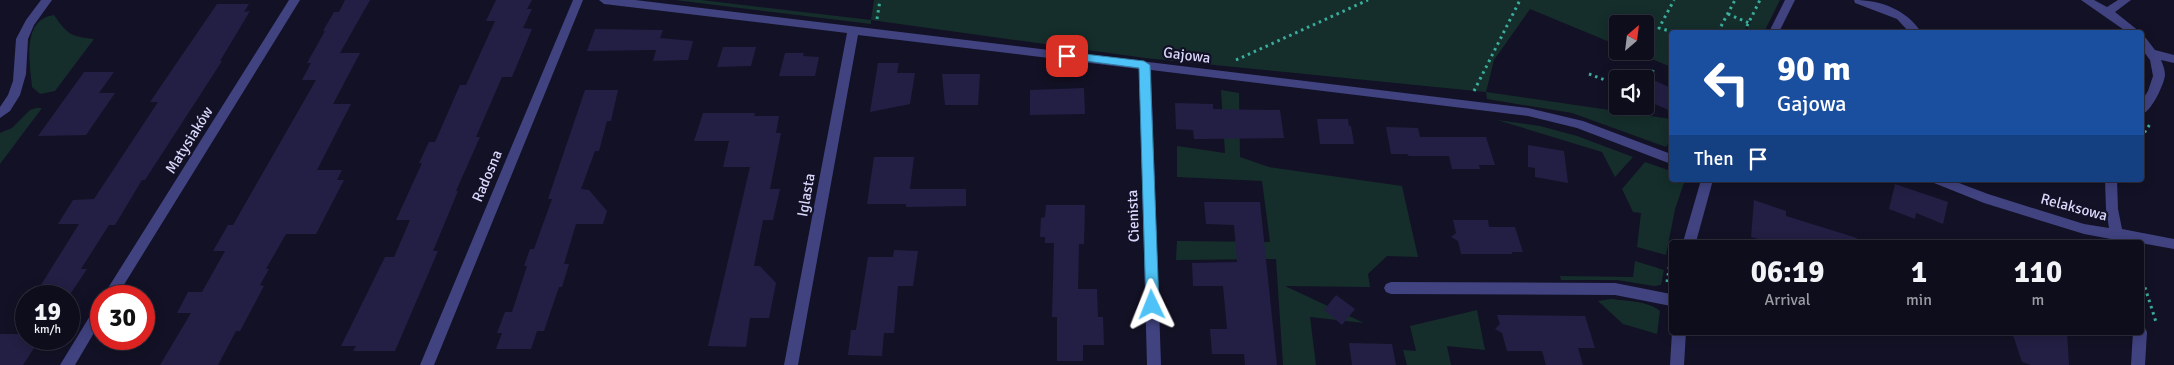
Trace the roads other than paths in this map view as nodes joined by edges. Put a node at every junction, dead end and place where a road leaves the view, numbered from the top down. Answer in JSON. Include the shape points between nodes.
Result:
{"nodes":[{"id":1,"x":47,"y":0,"type":"edge"},
{"id":2,"x":295,"y":0,"type":"edge"},
{"id":3,"x":578,"y":0,"type":"edge"},
{"id":4,"x":604,"y":0,"type":"edge"},
{"id":5,"x":1790,"y":0,"type":"edge"},
{"id":6,"x":1859,"y":0,"type":"edge"},
{"id":7,"x":2086,"y":0,"type":"edge"},
{"id":8,"x":2126,"y":0,"type":"edge"},
{"id":9,"x":2107,"y":12,"type":"junction"},
{"id":10,"x":853,"y":30,"type":"junction"},
{"id":11,"x":1775,"y":30,"type":"edge"},
{"id":12,"x":1913,"y":30,"type":"edge"},
{"id":13,"x":2131,"y":30,"type":"edge"},
{"id":14,"x":2144,"y":44,"type":"edge"},
{"id":15,"x":2152,"y":53,"type":"junction"},
{"id":16,"x":2174,"y":59,"type":"edge"},
{"id":17,"x":1144,"y":65,"type":"junction"},
{"id":18,"x":2144,"y":107,"type":"edge"},
{"id":19,"x":0,"y":114,"type":"edge"},
{"id":20,"x":1669,"y":157,"type":"edge"},
{"id":21,"x":1706,"y":182,"type":"edge"},
{"id":22,"x":1943,"y":182,"type":"edge"},
{"id":23,"x":2111,"y":182,"type":"edge"},
{"id":24,"x":2117,"y":238,"type":"edge"},
{"id":25,"x":1690,"y":240,"type":"edge"},
{"id":26,"x":2174,"y":244,"type":"edge"},
{"id":27,"x":117,"y":285,"type":"edge"},
{"id":28,"x":1391,"y":288,"type":"dead end"},
{"id":29,"x":1669,"y":300,"type":"edge"},
{"id":30,"x":90,"y":328,"type":"edge"},
{"id":31,"x":1679,"y":335,"type":"edge"},
{"id":32,"x":2140,"y":335,"type":"edge"},
{"id":33,"x":67,"y":365,"type":"edge"},
{"id":34,"x":427,"y":365,"type":"edge"},
{"id":35,"x":792,"y":365,"type":"edge"},
{"id":36,"x":1154,"y":365,"type":"edge"},
{"id":37,"x":1677,"y":365,"type":"edge"},
{"id":38,"x":2138,"y":365,"type":"edge"}],
"edges":[{"from":1,"to":19,"type":"street","via":[[26,28],[21,41],[17,90],[11,103]]},
{"from":2,"to":27,"type":"street","name":"Matysiaków"},
{"from":3,"to":34,"type":"street","name":"Radosna"},
{"from":4,"to":10,"type":"street","name":"Gajowa"},
{"from":5,"to":11,"type":"street"},
{"from":6,"to":12,"type":"street","via":[[1896,14]]},
{"from":7,"to":9,"type":"street"},
{"from":8,"to":9,"type":"street"},
{"from":9,"to":13,"type":"street"},
{"from":10,"to":17,"type":"street","name":"Gajowa"},
{"from":10,"to":35,"type":"street","name":"Iglasta"},
{"from":14,"to":15,"type":"street"},
{"from":15,"to":16,"type":"street"},
{"from":15,"to":18,"type":"street","via":[[2159,71],[2158,83]]},
{"from":17,"to":20,"type":"street","name":"Gajowa","via":[[1528,112],[1570,122]]},
{"from":17,"to":36,"type":"street","name":"Cienista"},
{"from":21,"to":25,"type":"street"},
{"from":22,"to":24,"type":"street","name":"Relaksowa","via":[[1984,198]]},
{"from":23,"to":24,"type":"street","name":"Relaksowa"},
{"from":24,"to":26,"type":"street","name":"Relaksowa","via":[[2139,236]]},
{"from":28,"to":29,"type":"street","via":[[1615,289]]},
{"from":30,"to":33,"type":"street"},
{"from":31,"to":37,"type":"street"},
{"from":32,"to":38,"type":"street"}]}
